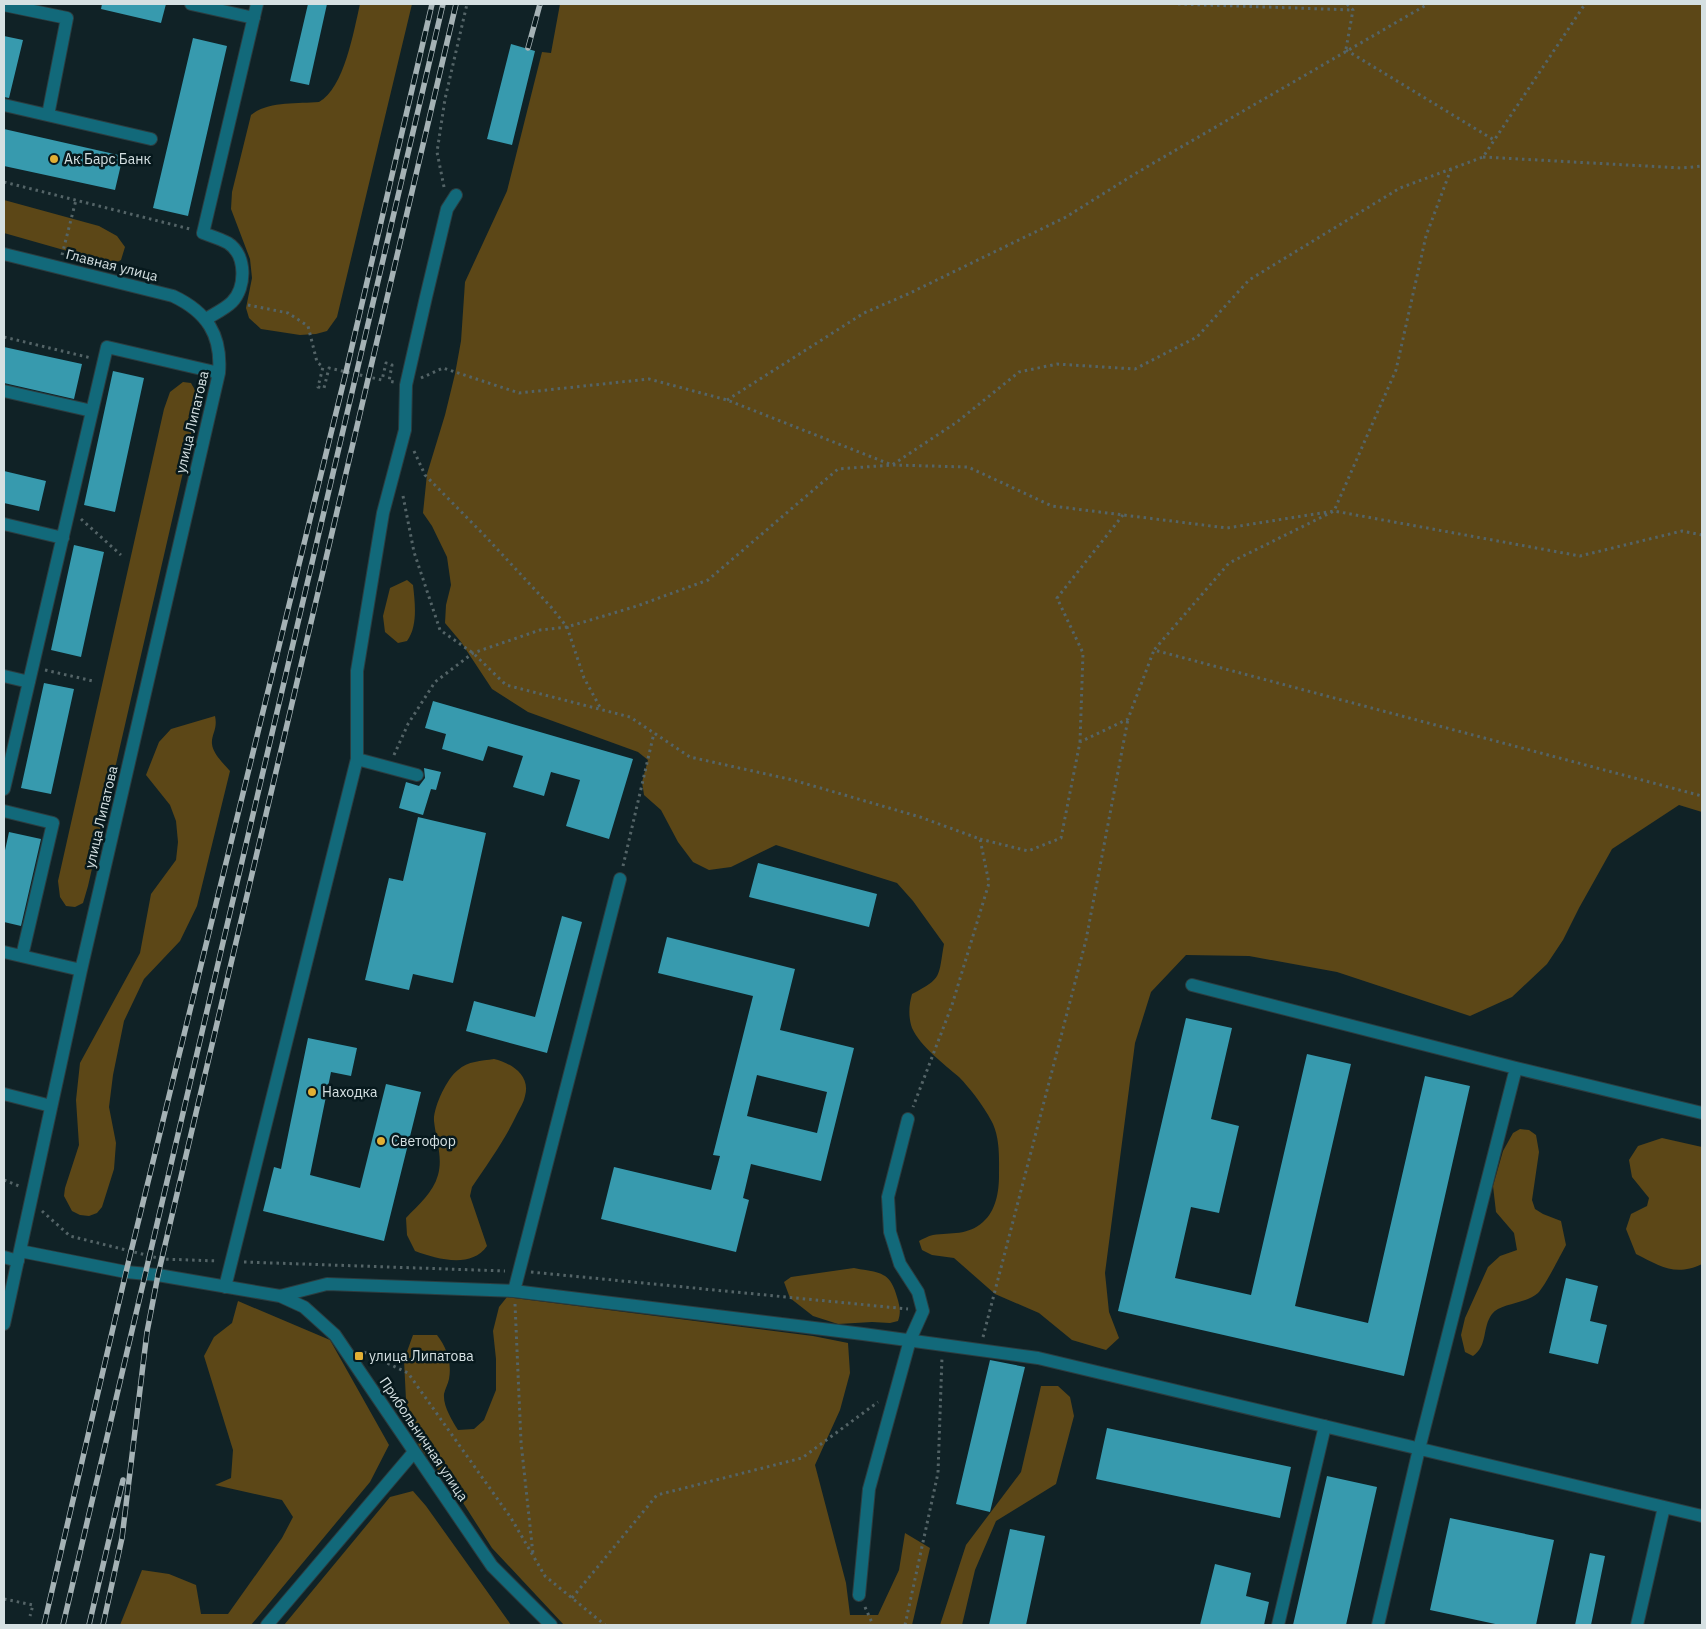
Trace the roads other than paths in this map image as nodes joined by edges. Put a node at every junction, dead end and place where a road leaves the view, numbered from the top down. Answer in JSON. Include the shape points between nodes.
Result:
{"nodes":[{"id":1,"x":4,"y":4,"type":"edge"},
{"id":2,"x":191,"y":4,"type":"edge"},
{"id":3,"x":257,"y":4,"type":"edge"},
{"id":4,"x":254,"y":18,"type":"junction"},
{"id":5,"x":4,"y":105,"type":"edge"},
{"id":6,"x":48,"y":115,"type":"junction"},
{"id":7,"x":151,"y":138,"type":"dead end"},
{"id":8,"x":456,"y":195,"type":"dead end"},
{"id":9,"x":4,"y":254,"type":"edge"},
{"id":10,"x":206,"y":319,"type":"junction"},
{"id":11,"x":219,"y":373,"type":"junction"},
{"id":12,"x":4,"y":391,"type":"edge"},
{"id":13,"x":92,"y":411,"type":"junction"},
{"id":14,"x":4,"y":524,"type":"edge"},
{"id":15,"x":63,"y":538,"type":"junction"},
{"id":16,"x":4,"y":676,"type":"edge"},
{"id":17,"x":29,"y":682,"type":"junction"},
{"id":18,"x":358,"y":759,"type":"junction"},
{"id":19,"x":417,"y":775,"type":"dead end"},
{"id":20,"x":4,"y":789,"type":"edge"},
{"id":21,"x":4,"y":811,"type":"edge"},
{"id":22,"x":620,"y":879,"type":"road end"},
{"id":23,"x":4,"y":952,"type":"edge"},
{"id":24,"x":22,"y":956,"type":"junction"},
{"id":25,"x":81,"y":970,"type":"junction"},
{"id":26,"x":1192,"y":985,"type":"dead end"},
{"id":27,"x":1516,"y":1068,"type":"junction"},
{"id":28,"x":4,"y":1094,"type":"edge"},
{"id":29,"x":51,"y":1106,"type":"junction"},
{"id":30,"x":1702,"y":1113,"type":"edge"},
{"id":31,"x":908,"y":1119,"type":"road end"},
{"id":32,"x":19,"y":1256,"type":"junction"},
{"id":33,"x":4,"y":1257,"type":"edge"},
{"id":34,"x":225,"y":1286,"type":"junction"},
{"id":35,"x":514,"y":1291,"type":"junction"},
{"id":36,"x":280,"y":1296,"type":"junction"},
{"id":37,"x":4,"y":1324,"type":"edge"},
{"id":38,"x":910,"y":1340,"type":"junction"},
{"id":39,"x":1326,"y":1426,"type":"junction"},
{"id":40,"x":1419,"y":1449,"type":"junction"},
{"id":41,"x":414,"y":1452,"type":"junction"},
{"id":42,"x":1664,"y":1506,"type":"junction"},
{"id":43,"x":1702,"y":1516,"type":"edge"},
{"id":44,"x":859,"y":1595,"type":"road end"},
{"id":45,"x":267,"y":1625,"type":"edge"},
{"id":46,"x":551,"y":1625,"type":"edge"},
{"id":47,"x":1278,"y":1625,"type":"edge"},
{"id":48,"x":1378,"y":1625,"type":"edge"},
{"id":49,"x":1637,"y":1625,"type":"edge"}],
"edges":[{"from":1,"to":6,"type":"street","via":[[67,18]]},
{"from":2,"to":4,"type":"street"},
{"from":3,"to":4,"type":"street"},
{"from":4,"to":10,"type":"street","via":[[204,232],[230,244],[238,254],[243,270],[241,286],[232,302]]},
{"from":5,"to":6,"type":"street"},
{"from":6,"to":7,"type":"street"},
{"from":8,"to":18,"type":"street","via":[[447,208],[406,384],[405,430],[383,513],[357,670]]},
{"from":9,"to":10,"type":"street","name":"Главная улица","via":[[173,296]]},
{"from":10,"to":11,"type":"street","name":"улица Липатова","via":[[218,343]]},
{"from":11,"to":13,"type":"street","via":[[107,347]]},
{"from":11,"to":25,"type":"street","name":"улица Липатова"},
{"from":12,"to":13,"type":"street"},
{"from":13,"to":15,"type":"street"},
{"from":14,"to":15,"type":"street"},
{"from":15,"to":17,"type":"street"},
{"from":16,"to":17,"type":"street"},
{"from":17,"to":20,"type":"street"},
{"from":18,"to":19,"type":"street"},
{"from":18,"to":34,"type":"street"},
{"from":21,"to":24,"type":"street","via":[[53,823]]},
{"from":22,"to":35,"type":"street"},
{"from":23,"to":24,"type":"street"},
{"from":24,"to":25,"type":"street"},
{"from":25,"to":29,"type":"street","name":"улица Липатова"},
{"from":26,"to":27,"type":"street"},
{"from":27,"to":30,"type":"street"},
{"from":27,"to":40,"type":"street"},
{"from":28,"to":29,"type":"street"},
{"from":29,"to":32,"type":"street","name":"улица Липатова"},
{"from":31,"to":38,"type":"street","via":[[888,1197],[890,1232],[900,1264],[918,1292],[922,1311]]},
{"from":32,"to":33,"type":"street","name":"Прибольничная улица"},
{"from":32,"to":34,"type":"street","name":"Прибольничная улица"},
{"from":32,"to":37,"type":"street","name":"улица Липатова"},
{"from":34,"to":36,"type":"street","name":"Прибольничная улица"},
{"from":35,"to":36,"type":"street","via":[[327,1284]]},
{"from":35,"to":38,"type":"street"},
{"from":36,"to":41,"type":"street","name":"Прибольничная улица","via":[[304,1307],[338,1339]]},
{"from":38,"to":39,"type":"street","via":[[1038,1358]]},
{"from":38,"to":44,"type":"street","via":[[869,1488]]},
{"from":39,"to":40,"type":"street"},
{"from":39,"to":47,"type":"street"},
{"from":40,"to":42,"type":"street"},
{"from":40,"to":48,"type":"street"},
{"from":41,"to":45,"type":"street"},
{"from":41,"to":46,"type":"street","name":"Прибольничная улица","via":[[492,1566]]},
{"from":42,"to":43,"type":"street"},
{"from":42,"to":49,"type":"street"}]}
